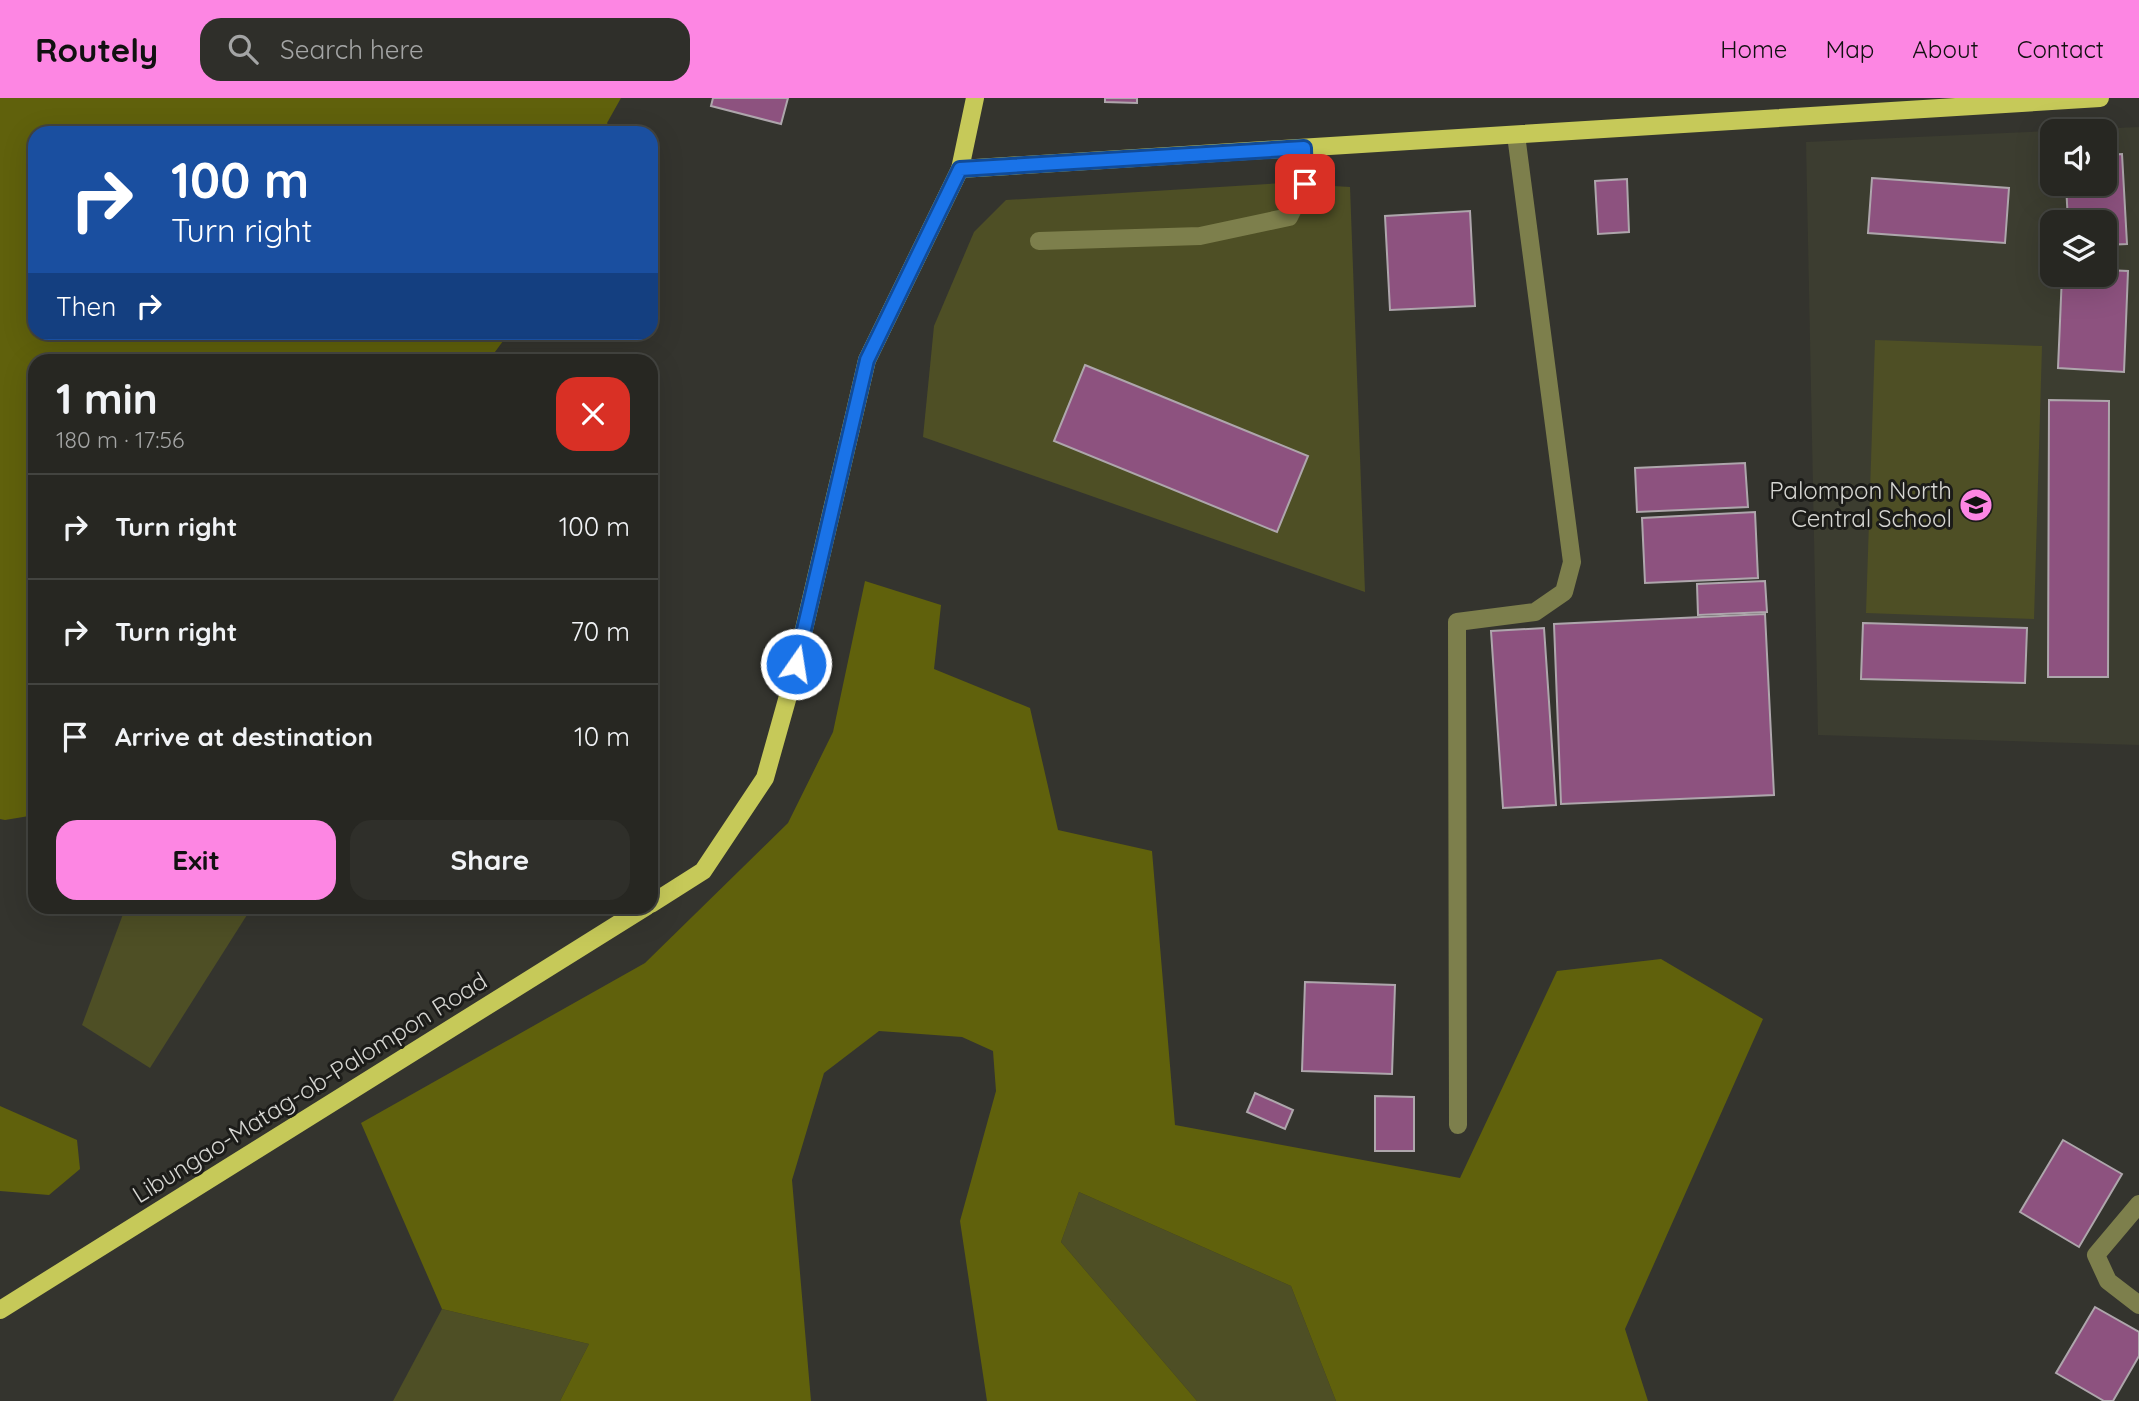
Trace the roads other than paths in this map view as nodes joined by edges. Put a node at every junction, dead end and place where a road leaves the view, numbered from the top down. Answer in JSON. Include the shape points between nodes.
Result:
{"nodes":[{"id":1,"x":975,"y":98,"type":"edge"},
{"id":2,"x":2099,"y":98,"type":"edge"},
{"id":3,"x":2012,"y":100,"type":"edge"},
{"id":4,"x":1516,"y":135,"type":"junction"},
{"id":5,"x":1304,"y":148,"type":"junction"},
{"id":6,"x":960,"y":169,"type":"junction"},
{"id":7,"x":1039,"y":241,"type":"dead end"},
{"id":8,"x":658,"y":899,"type":"edge"},
{"id":9,"x":635,"y":914,"type":"edge"},
{"id":10,"x":1458,"y":1125,"type":"dead end"},
{"id":11,"x":2139,"y":1204,"type":"edge"},
{"id":12,"x":2139,"y":1305,"type":"edge"},
{"id":13,"x":0,"y":1310,"type":"edge"}],
"edges":[{"from":1,"to":6,"type":"main road","name":"Libungao-Matag-ob-Palompon Road"},
{"from":2,"to":3,"type":"main road"},
{"from":3,"to":4,"type":"main road"},
{"from":4,"to":5,"type":"main road"},
{"from":4,"to":10,"type":"street","via":[[1572,562],[1564,592],[1535,612],[1457,622]]},
{"from":5,"to":6,"type":"main road"},
{"from":5,"to":7,"type":"street","via":[[1305,184],[1289,217],[1200,236]]},
{"from":6,"to":8,"type":"main road","name":"Libungao-Matag-ob-Palompon Road","via":[[867,360],[765,778],[704,871]]},
{"from":9,"to":13,"type":"main road","name":"Libungao-Matag-ob-Palompon Road"},
{"from":11,"to":12,"type":"street","via":[[2096,1255],[2108,1281]]}]}
